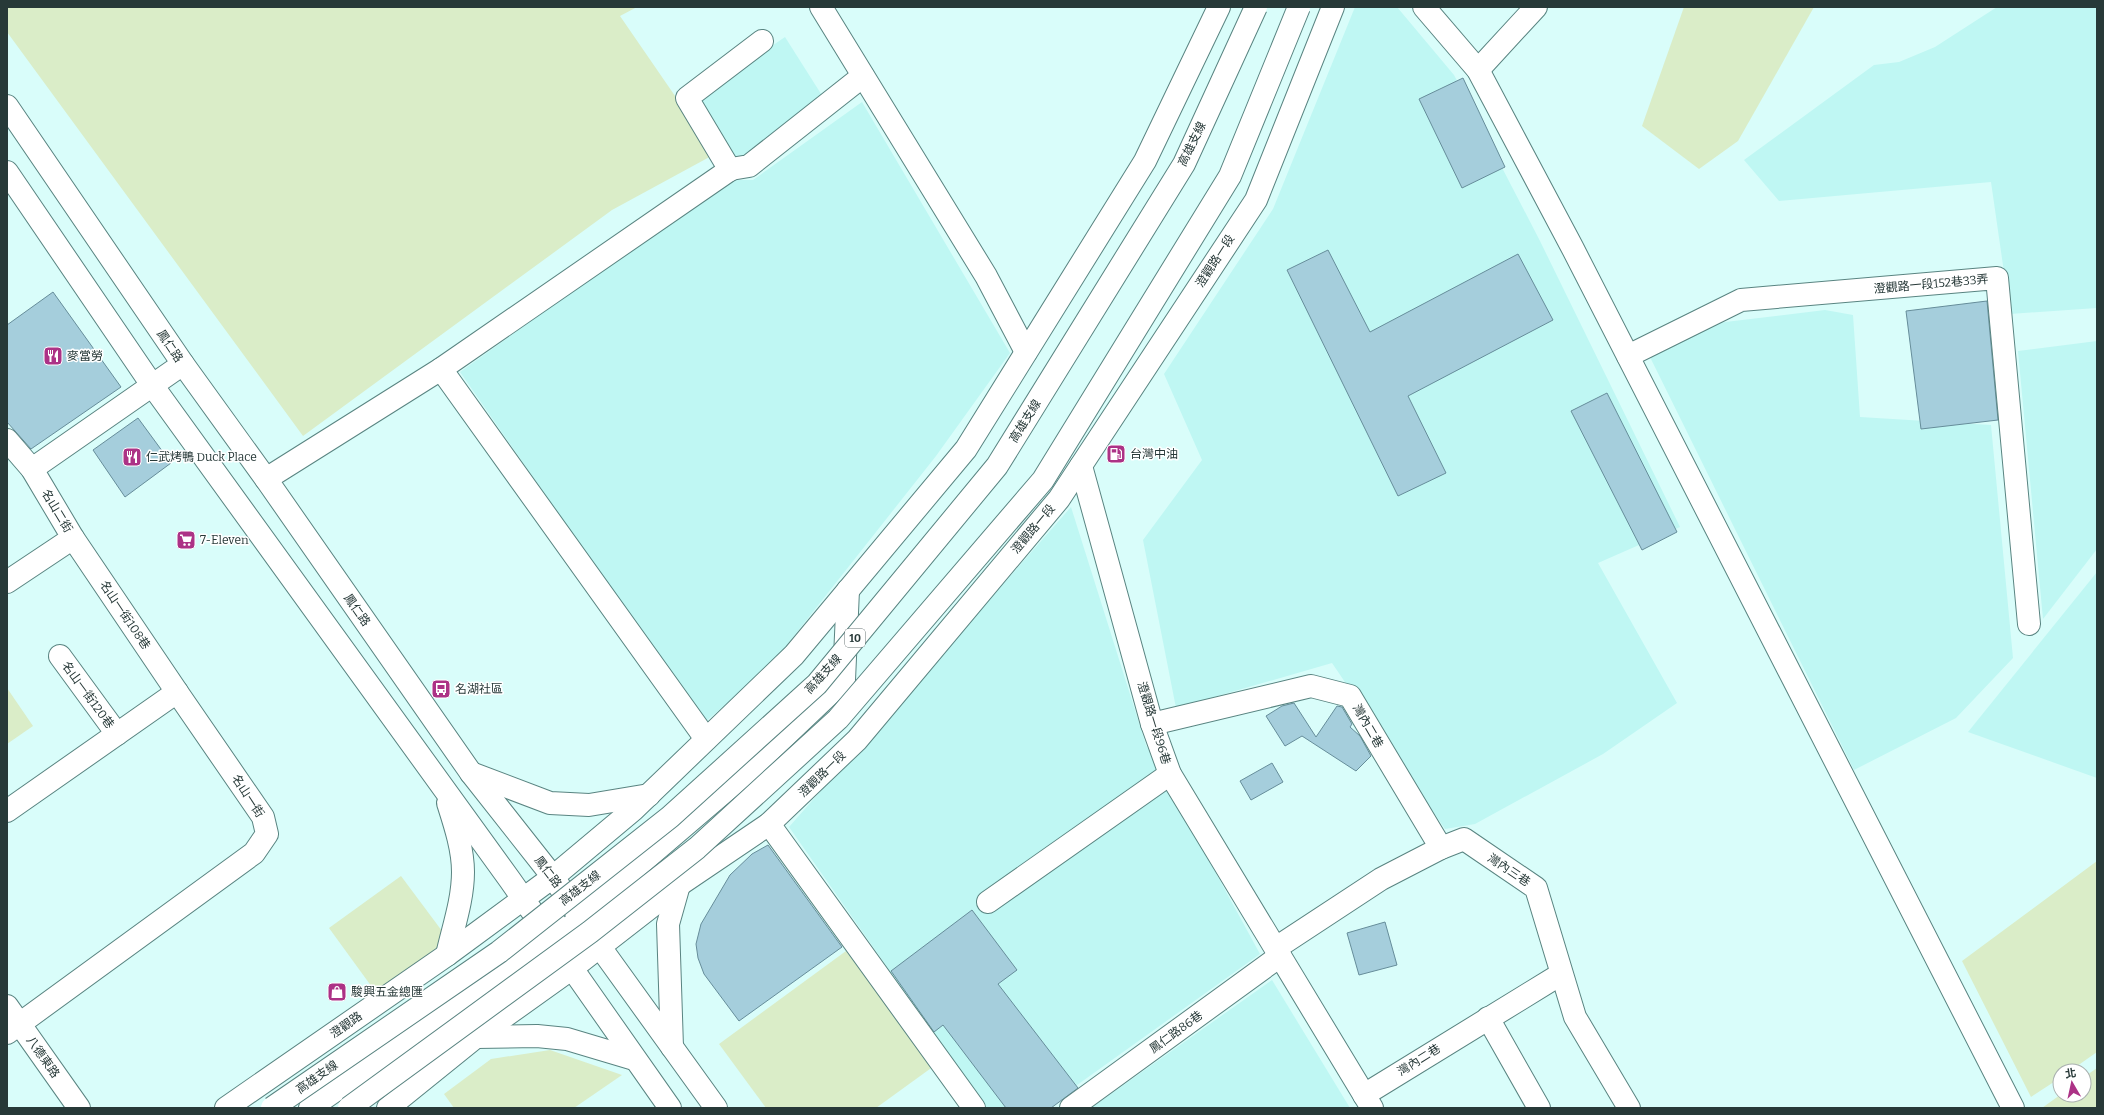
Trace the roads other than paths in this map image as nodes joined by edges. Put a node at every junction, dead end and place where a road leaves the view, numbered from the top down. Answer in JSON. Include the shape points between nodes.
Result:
{"nodes":[{"id":1,"x":822,"y":7,"type":"edge"},
{"id":2,"x":1219,"y":7,"type":"edge"},
{"id":3,"x":1256,"y":7,"type":"edge"},
{"id":4,"x":1299,"y":7,"type":"edge"},
{"id":5,"x":1333,"y":7,"type":"edge"},
{"id":6,"x":1424,"y":7,"type":"edge"},
{"id":7,"x":1536,"y":7,"type":"edge"},
{"id":8,"x":762,"y":41,"type":"dead end"},
{"id":9,"x":1478,"y":70,"type":"junction"},
{"id":10,"x":863,"y":76,"type":"junction"},
{"id":11,"x":7,"y":106,"type":"edge"},
{"id":12,"x":730,"y":170,"type":"junction"},
{"id":13,"x":7,"y":172,"type":"edge"},
{"id":14,"x":1026,"y":352,"type":"junction"},
{"id":15,"x":1628,"y":356,"type":"junction"},
{"id":16,"x":183,"y":364,"type":"junction"},
{"id":17,"x":441,"y":369,"type":"junction"},
{"id":18,"x":152,"y":385,"type":"junction"},
{"id":19,"x":7,"y":440,"type":"edge"},
{"id":20,"x":1081,"y":466,"type":"junction"},
{"id":21,"x":32,"y":469,"type":"junction"},
{"id":22,"x":266,"y":479,"type":"junction"},
{"id":23,"x":73,"y":538,"type":"junction"},
{"id":24,"x":7,"y":582,"type":"edge"},
{"id":25,"x":848,"y":590,"type":"junction"},
{"id":26,"x":2029,"y":624,"type":"dead end"},
{"id":27,"x":60,"y":656,"type":"dead end"},
{"id":28,"x":177,"y":692,"type":"junction"},
{"id":29,"x":1152,"y":724,"type":"junction"},
{"id":30,"x":117,"y":734,"type":"junction"},
{"id":31,"x":706,"y":739,"type":"junction"},
{"id":32,"x":471,"y":773,"type":"junction"},
{"id":33,"x":1170,"y":774,"type":"junction"},
{"id":34,"x":443,"y":786,"type":"junction"},
{"id":35,"x":649,"y":795,"type":"junction"},
{"id":36,"x":7,"y":811,"type":"edge"},
{"id":37,"x":769,"y":824,"type":"junction"},
{"id":38,"x":1441,"y":848,"type":"junction"},
{"id":39,"x":553,"y":877,"type":"junction"},
{"id":40,"x":679,"y":885,"type":"junction"},
{"id":41,"x":524,"y":899,"type":"junction"},
{"id":42,"x":988,"y":902,"type":"dead end"},
{"id":43,"x":575,"y":910,"type":"junction"},
{"id":44,"x":554,"y":943,"type":"junction"},
{"id":45,"x":600,"y":947,"type":"junction"},
{"id":46,"x":1278,"y":952,"type":"junction"},
{"id":47,"x":447,"y":955,"type":"junction"},
{"id":48,"x":571,"y":969,"type":"junction"},
{"id":49,"x":1561,"y":974,"type":"junction"},
{"id":50,"x":7,"y":1006,"type":"edge"},
{"id":51,"x":1488,"y":1018,"type":"junction"},
{"id":52,"x":13,"y":1029,"type":"edge"},
{"id":53,"x":476,"y":1037,"type":"junction"},
{"id":54,"x":672,"y":1047,"type":"junction"},
{"id":55,"x":634,"y":1058,"type":"junction"},
{"id":56,"x":1368,"y":1101,"type":"edge"},
{"id":57,"x":78,"y":1108,"type":"edge"},
{"id":58,"x":226,"y":1108,"type":"edge"},
{"id":59,"x":272,"y":1108,"type":"edge"},
{"id":60,"x":310,"y":1108,"type":"edge"},
{"id":61,"x":349,"y":1108,"type":"edge"},
{"id":62,"x":388,"y":1108,"type":"edge"},
{"id":63,"x":670,"y":1108,"type":"edge"},
{"id":64,"x":716,"y":1108,"type":"edge"},
{"id":65,"x":974,"y":1108,"type":"edge"},
{"id":66,"x":1071,"y":1108,"type":"edge"},
{"id":67,"x":1539,"y":1108,"type":"edge"},
{"id":68,"x":1629,"y":1108,"type":"edge"},
{"id":69,"x":2014,"y":1108,"type":"edge"}],
"edges":[{"from":1,"to":10,"type":"main road"},
{"from":2,"to":14,"type":"main road","via":[[1145,161]]},
{"from":3,"to":59,"type":"main road","name":"高雄支線","number":"10","bridge":true,"via":[[1184,164],[997,466],[817,684],[670,817],[499,952]]},
{"from":4,"to":61,"type":"main road","bridge":true,"via":[[1230,176],[1043,480],[843,713],[697,848],[590,932]]},
{"from":5,"to":20,"type":"main road","name":"澄觀路一段","via":[[1256,200]]},
{"from":6,"to":9,"type":"main road"},
{"from":7,"to":9,"type":"main road"},
{"from":8,"to":12,"type":"main road","via":[[687,98]]},
{"from":9,"to":15,"type":"main road"},
{"from":10,"to":12,"type":"main road","via":[[749,166]]},
{"from":10,"to":14,"type":"main road","via":[[986,276]]},
{"from":11,"to":16,"type":"main road","name":"鳳仁路"},
{"from":12,"to":17,"type":"main road"},
{"from":13,"to":18,"type":"main road"},
{"from":14,"to":25,"type":"main road","via":[[966,449]]},
{"from":15,"to":26,"type":"main road","name":"澄觀路一段152巷33弄","via":[[1741,300],[1997,278]]},
{"from":15,"to":69,"type":"main road"},
{"from":16,"to":18,"type":"main road"},
{"from":16,"to":22,"type":"main road","name":"鳳仁路"},
{"from":17,"to":22,"type":"main road"},
{"from":17,"to":31,"type":"main road"},
{"from":18,"to":21,"type":"main road"},
{"from":18,"to":34,"type":"main road"},
{"from":19,"to":21,"type":"main road","name":"名山二街"},
{"from":20,"to":29,"type":"main road","name":"澄觀路一段96巷"},
{"from":20,"to":37,"type":"main road","name":"澄觀路一段","via":[[1059,499],[857,740]]},
{"from":21,"to":23,"type":"main road","name":"名山二街"},
{"from":22,"to":32,"type":"main road","name":"鳳仁路"},
{"from":23,"to":24,"type":"main road","name":"名山二街"},
{"from":23,"to":28,"type":"main road","name":"名山一街108巷"},
{"from":25,"to":31,"type":"main road","via":[[794,654]]},
{"from":25,"to":43,"type":"main road","via":[[844,680],[744,775]]},
{"from":27,"to":30,"type":"main road","name":"名山一街120巷"},
{"from":28,"to":30,"type":"main road"},
{"from":28,"to":52,"type":"main road","name":"名山一街","via":[[263,817],[267,834],[254,852]]},
{"from":29,"to":33,"type":"main road","name":"澄觀路一段96巷"},
{"from":29,"to":38,"type":"main road","name":"灣內二巷","via":[[1311,686],[1350,696]]},
{"from":30,"to":36,"type":"main road"},
{"from":31,"to":35,"type":"main road"},
{"from":32,"to":35,"type":"main road","via":[[550,803],[589,806]]},
{"from":32,"to":39,"type":"main road","name":"鳳仁路"},
{"from":33,"to":42,"type":"main road"},
{"from":33,"to":46,"type":"main road","name":"澄觀路一段96巷"},
{"from":34,"to":41,"type":"main road"},
{"from":34,"to":47,"type":"main road","via":[[458,838],[463,872]]},
{"from":35,"to":39,"type":"main road"},
{"from":37,"to":40,"type":"main road","name":"澄觀路一段"},
{"from":37,"to":65,"type":"main road"},
{"from":38,"to":46,"type":"main road","name":"灣內三巷","via":[[1381,878]]},
{"from":38,"to":49,"type":"main road","name":"灣內三巷","via":[[1464,839],[1536,888]]},
{"from":39,"to":41,"type":"main road"},
{"from":39,"to":43,"type":"main road","name":"鳳仁路"},
{"from":40,"to":45,"type":"main road","name":"澄觀路一段"},
{"from":40,"to":54,"type":"main road","via":[[668,924]]},
{"from":41,"to":44,"type":"main road"},
{"from":41,"to":47,"type":"main road","name":"澄觀路"},
{"from":43,"to":44,"type":"main road"},
{"from":43,"to":45,"type":"main road","name":"鳳仁路"},
{"from":44,"to":48,"type":"main road"},
{"from":44,"to":60,"type":"main road"},
{"from":45,"to":48,"type":"main road"},
{"from":45,"to":54,"type":"main road","name":"鳳仁路"},
{"from":46,"to":56,"type":"main road"},
{"from":46,"to":66,"type":"main road","name":"鳳仁路86巷"},
{"from":47,"to":58,"type":"main road","name":"澄觀路"},
{"from":48,"to":53,"type":"main road"},
{"from":48,"to":55,"type":"main road"},
{"from":49,"to":51,"type":"main road","name":"灣內二巷"},
{"from":49,"to":68,"type":"main road","name":"灣內三巷","via":[[1575,1018]]},
{"from":50,"to":52,"type":"main road","name":"八德東路"},
{"from":51,"to":56,"type":"main road","name":"灣內二巷"},
{"from":51,"to":67,"type":"main road"},
{"from":52,"to":57,"type":"main road","name":"八德東路"},
{"from":53,"to":55,"type":"main road","via":[[536,1036],[567,1039]]},
{"from":53,"to":62,"type":"main road"},
{"from":54,"to":64,"type":"main road","name":"鳳仁路"},
{"from":55,"to":63,"type":"main road"}]}
